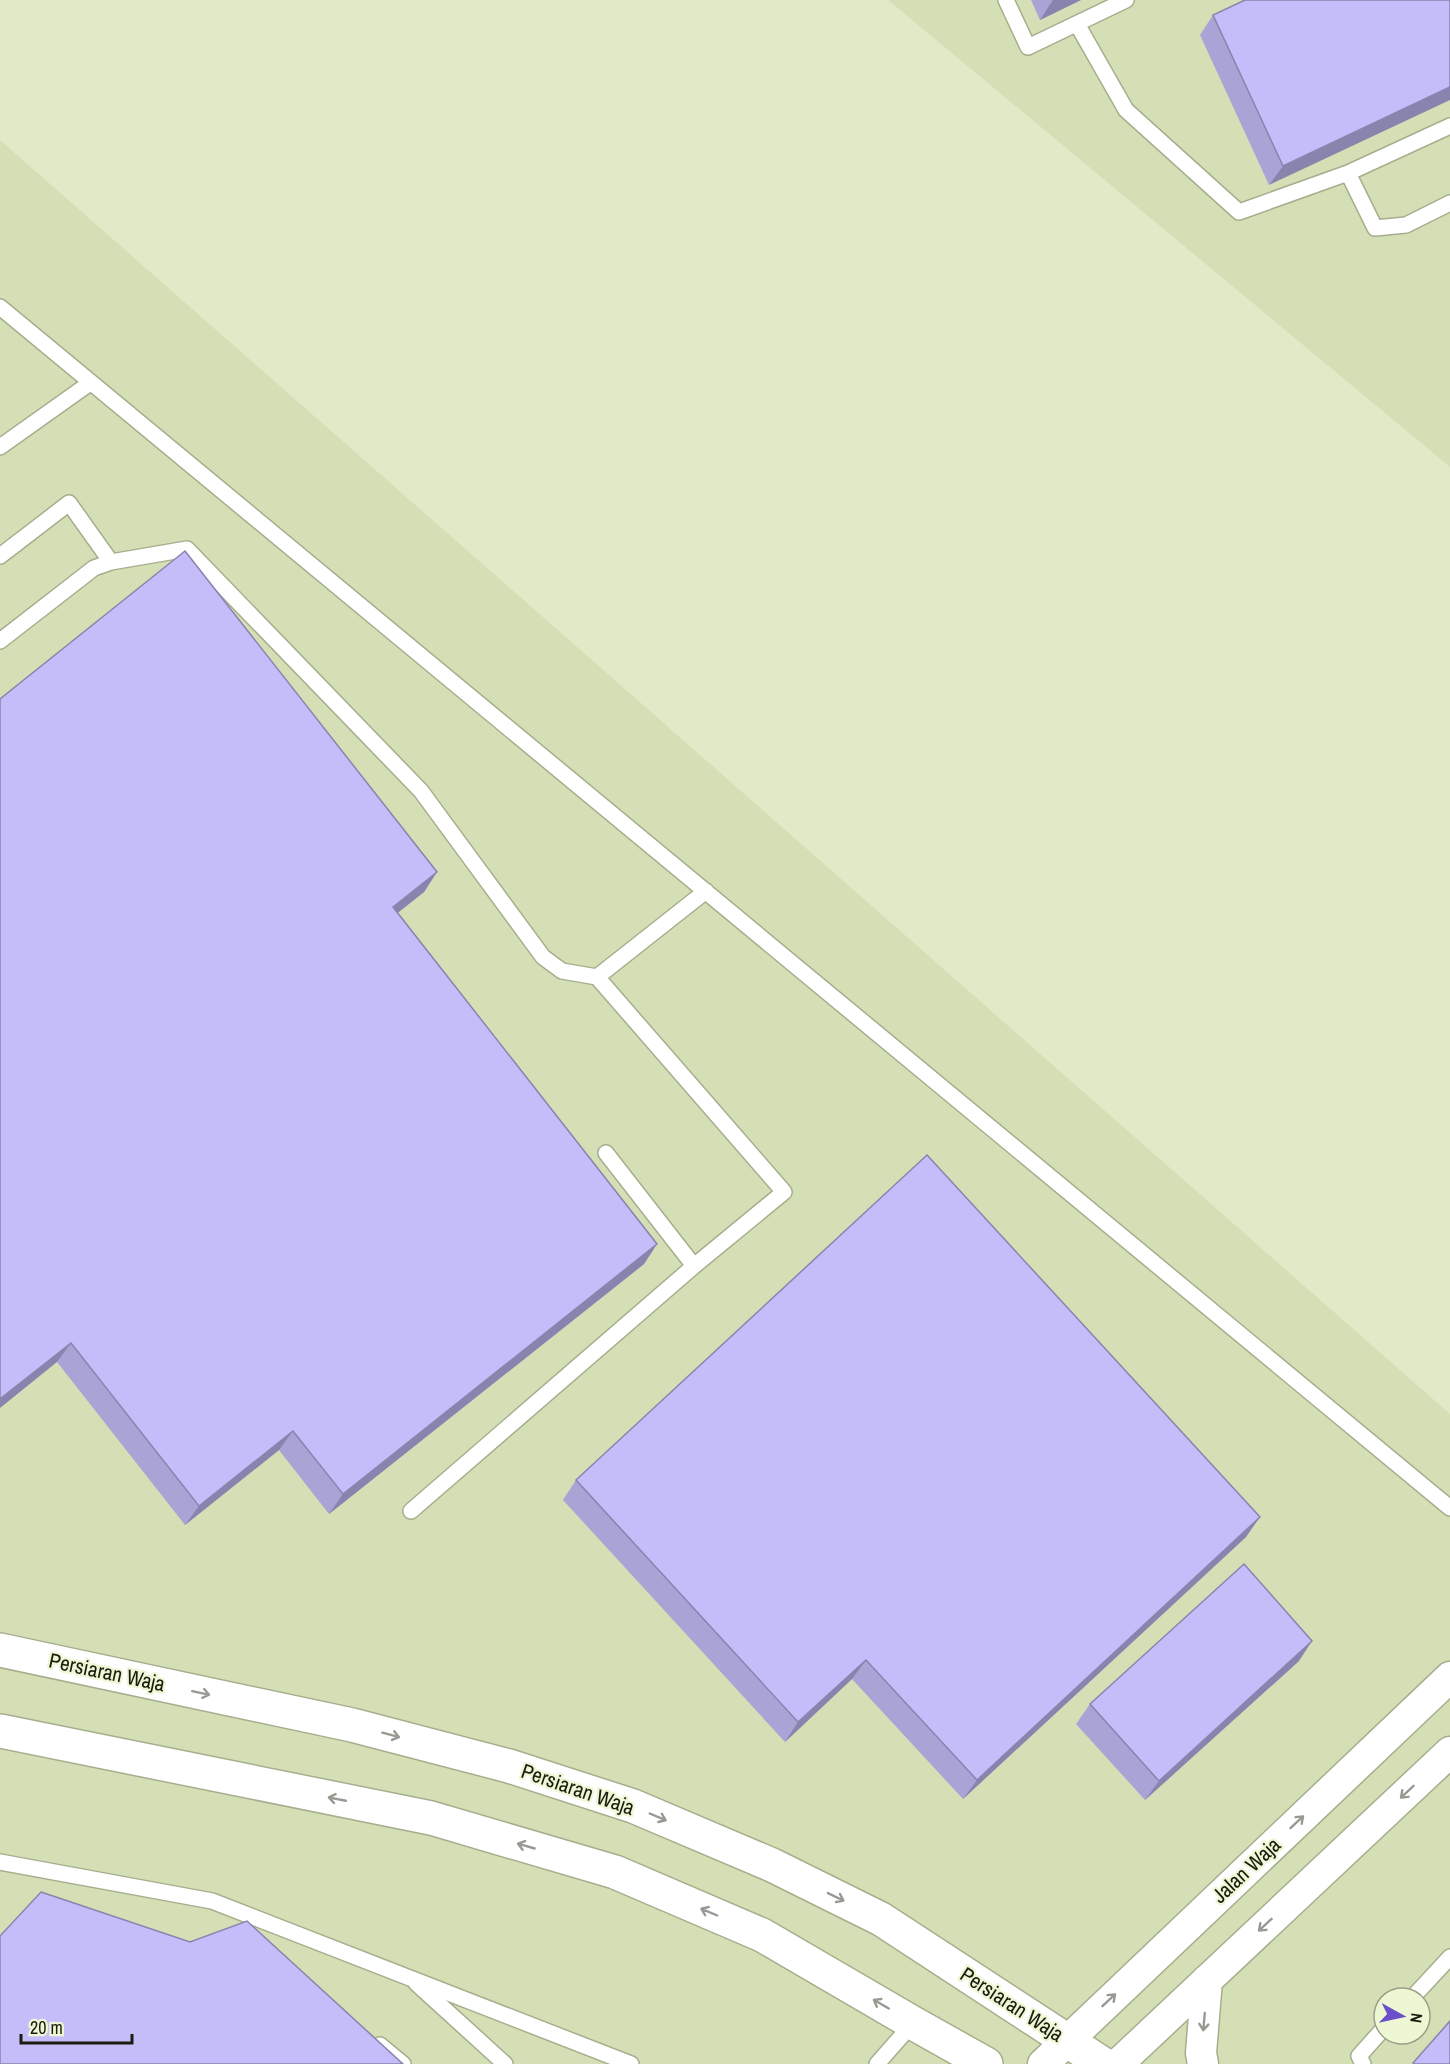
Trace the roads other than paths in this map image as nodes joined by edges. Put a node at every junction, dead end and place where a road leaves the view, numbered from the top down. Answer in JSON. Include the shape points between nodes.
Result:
{"nodes":[{"id":1,"x":1006,"y":0,"type":"edge"},
{"id":2,"x":1126,"y":0,"type":"edge"},
{"id":3,"x":1077,"y":24,"type":"junction"},
{"id":4,"x":1450,"y":126,"type":"edge"},
{"id":5,"x":1348,"y":173,"type":"junction"},
{"id":6,"x":1450,"y":203,"type":"edge"},
{"id":7,"x":0,"y":307,"type":"edge"},
{"id":8,"x":90,"y":383,"type":"junction"},
{"id":9,"x":0,"y":447,"type":"edge"},
{"id":10,"x":0,"y":556,"type":"edge"},
{"id":11,"x":111,"y":562,"type":"junction"},
{"id":12,"x":0,"y":641,"type":"edge"},
{"id":13,"x":705,"y":891,"type":"junction"},
{"id":14,"x":597,"y":977,"type":"junction"},
{"id":15,"x":606,"y":1154,"type":"dead end"},
{"id":16,"x":694,"y":1266,"type":"junction"},
{"id":17,"x":1450,"y":1508,"type":"edge"},
{"id":18,"x":411,"y":1511,"type":"dead end"},
{"id":19,"x":0,"y":1650,"type":"edge"},
{"id":20,"x":1450,"y":1677,"type":"edge"},
{"id":21,"x":0,"y":1731,"type":"edge"},
{"id":22,"x":1450,"y":1752,"type":"edge"},
{"id":23,"x":0,"y":1862,"type":"edge"},
{"id":24,"x":212,"y":1901,"type":"junction"},
{"id":25,"x":249,"y":1932,"type":"edge"},
{"id":26,"x":1450,"y":1957,"type":"edge"},
{"id":27,"x":410,"y":1978,"type":"junction"},
{"id":28,"x":1207,"y":1980,"type":"junction"},
{"id":29,"x":1423,"y":1986,"type":"edge"},
{"id":30,"x":913,"y":2023,"type":"junction"},
{"id":31,"x":367,"y":2033,"type":"edge"},
{"id":32,"x":1067,"y":2040,"type":"junction"},
{"id":33,"x":1372,"y":2041,"type":"edge"},
{"id":34,"x":403,"y":2064,"type":"edge"},
{"id":35,"x":505,"y":2064,"type":"edge"},
{"id":36,"x":631,"y":2064,"type":"edge"},
{"id":37,"x":877,"y":2064,"type":"edge"},
{"id":38,"x":986,"y":2064,"type":"edge"},
{"id":39,"x":1043,"y":2064,"type":"edge"},
{"id":40,"x":1103,"y":2064,"type":"edge"},
{"id":41,"x":1118,"y":2064,"type":"edge"},
{"id":42,"x":1203,"y":2064,"type":"edge"},
{"id":43,"x":1363,"y":2064,"type":"edge"}],
"edges":[{"from":1,"to":3,"type":"lane","via":[[1028,47]]},
{"from":2,"to":3,"type":"lane"},
{"from":3,"to":5,"type":"lane","via":[[1126,110],[1239,212]]},
{"from":4,"to":5,"type":"lane"},
{"from":5,"to":6,"type":"lane","via":[[1375,228],[1406,225]]},
{"from":7,"to":8,"type":"lane"},
{"from":8,"to":9,"type":"lane"},
{"from":8,"to":13,"type":"lane"},
{"from":10,"to":11,"type":"lane","via":[[69,503]]},
{"from":11,"to":12,"type":"lane","via":[[94,568]]},
{"from":11,"to":14,"type":"lane","via":[[187,549],[421,791],[543,957],[562,971]]},
{"from":13,"to":14,"type":"lane"},
{"from":13,"to":17,"type":"lane"},
{"from":14,"to":16,"type":"lane","via":[[784,1192]]},
{"from":15,"to":16,"type":"lane"},
{"from":16,"to":18,"type":"lane"},
{"from":19,"to":32,"type":"street","name":"Persiaran Waja","one_way":true,"via":[[352,1725],[509,1766],[633,1806],[772,1865],[881,1919]]},
{"from":32,"to":20,"type":"street","name":"Jalan Waja","one_way":true},
{"from":30,"to":21,"type":"street","one_way":true,"via":[[762,1935],[615,1872],[431,1818]]},
{"from":22,"to":28,"type":"street","one_way":true},
{"from":23,"to":24,"type":"lane"},
{"from":24,"to":25,"type":"lane"},
{"from":24,"to":27,"type":"lane"},
{"from":26,"to":29,"type":"lane"},
{"from":27,"to":35,"type":"lane"},
{"from":27,"to":36,"type":"lane"},
{"from":28,"to":41,"type":"street"},
{"from":28,"to":42,"type":"street","one_way":true},
{"from":30,"to":37,"type":"lane"},
{"from":30,"to":38,"type":"street"},
{"from":31,"to":34,"type":"lane"},
{"from":32,"to":39,"type":"street","name":"Jalan Waja"},
{"from":32,"to":40,"type":"street","name":"Persiaran Waja"},
{"from":33,"to":43,"type":"lane","via":[[1359,2056]]}]}
